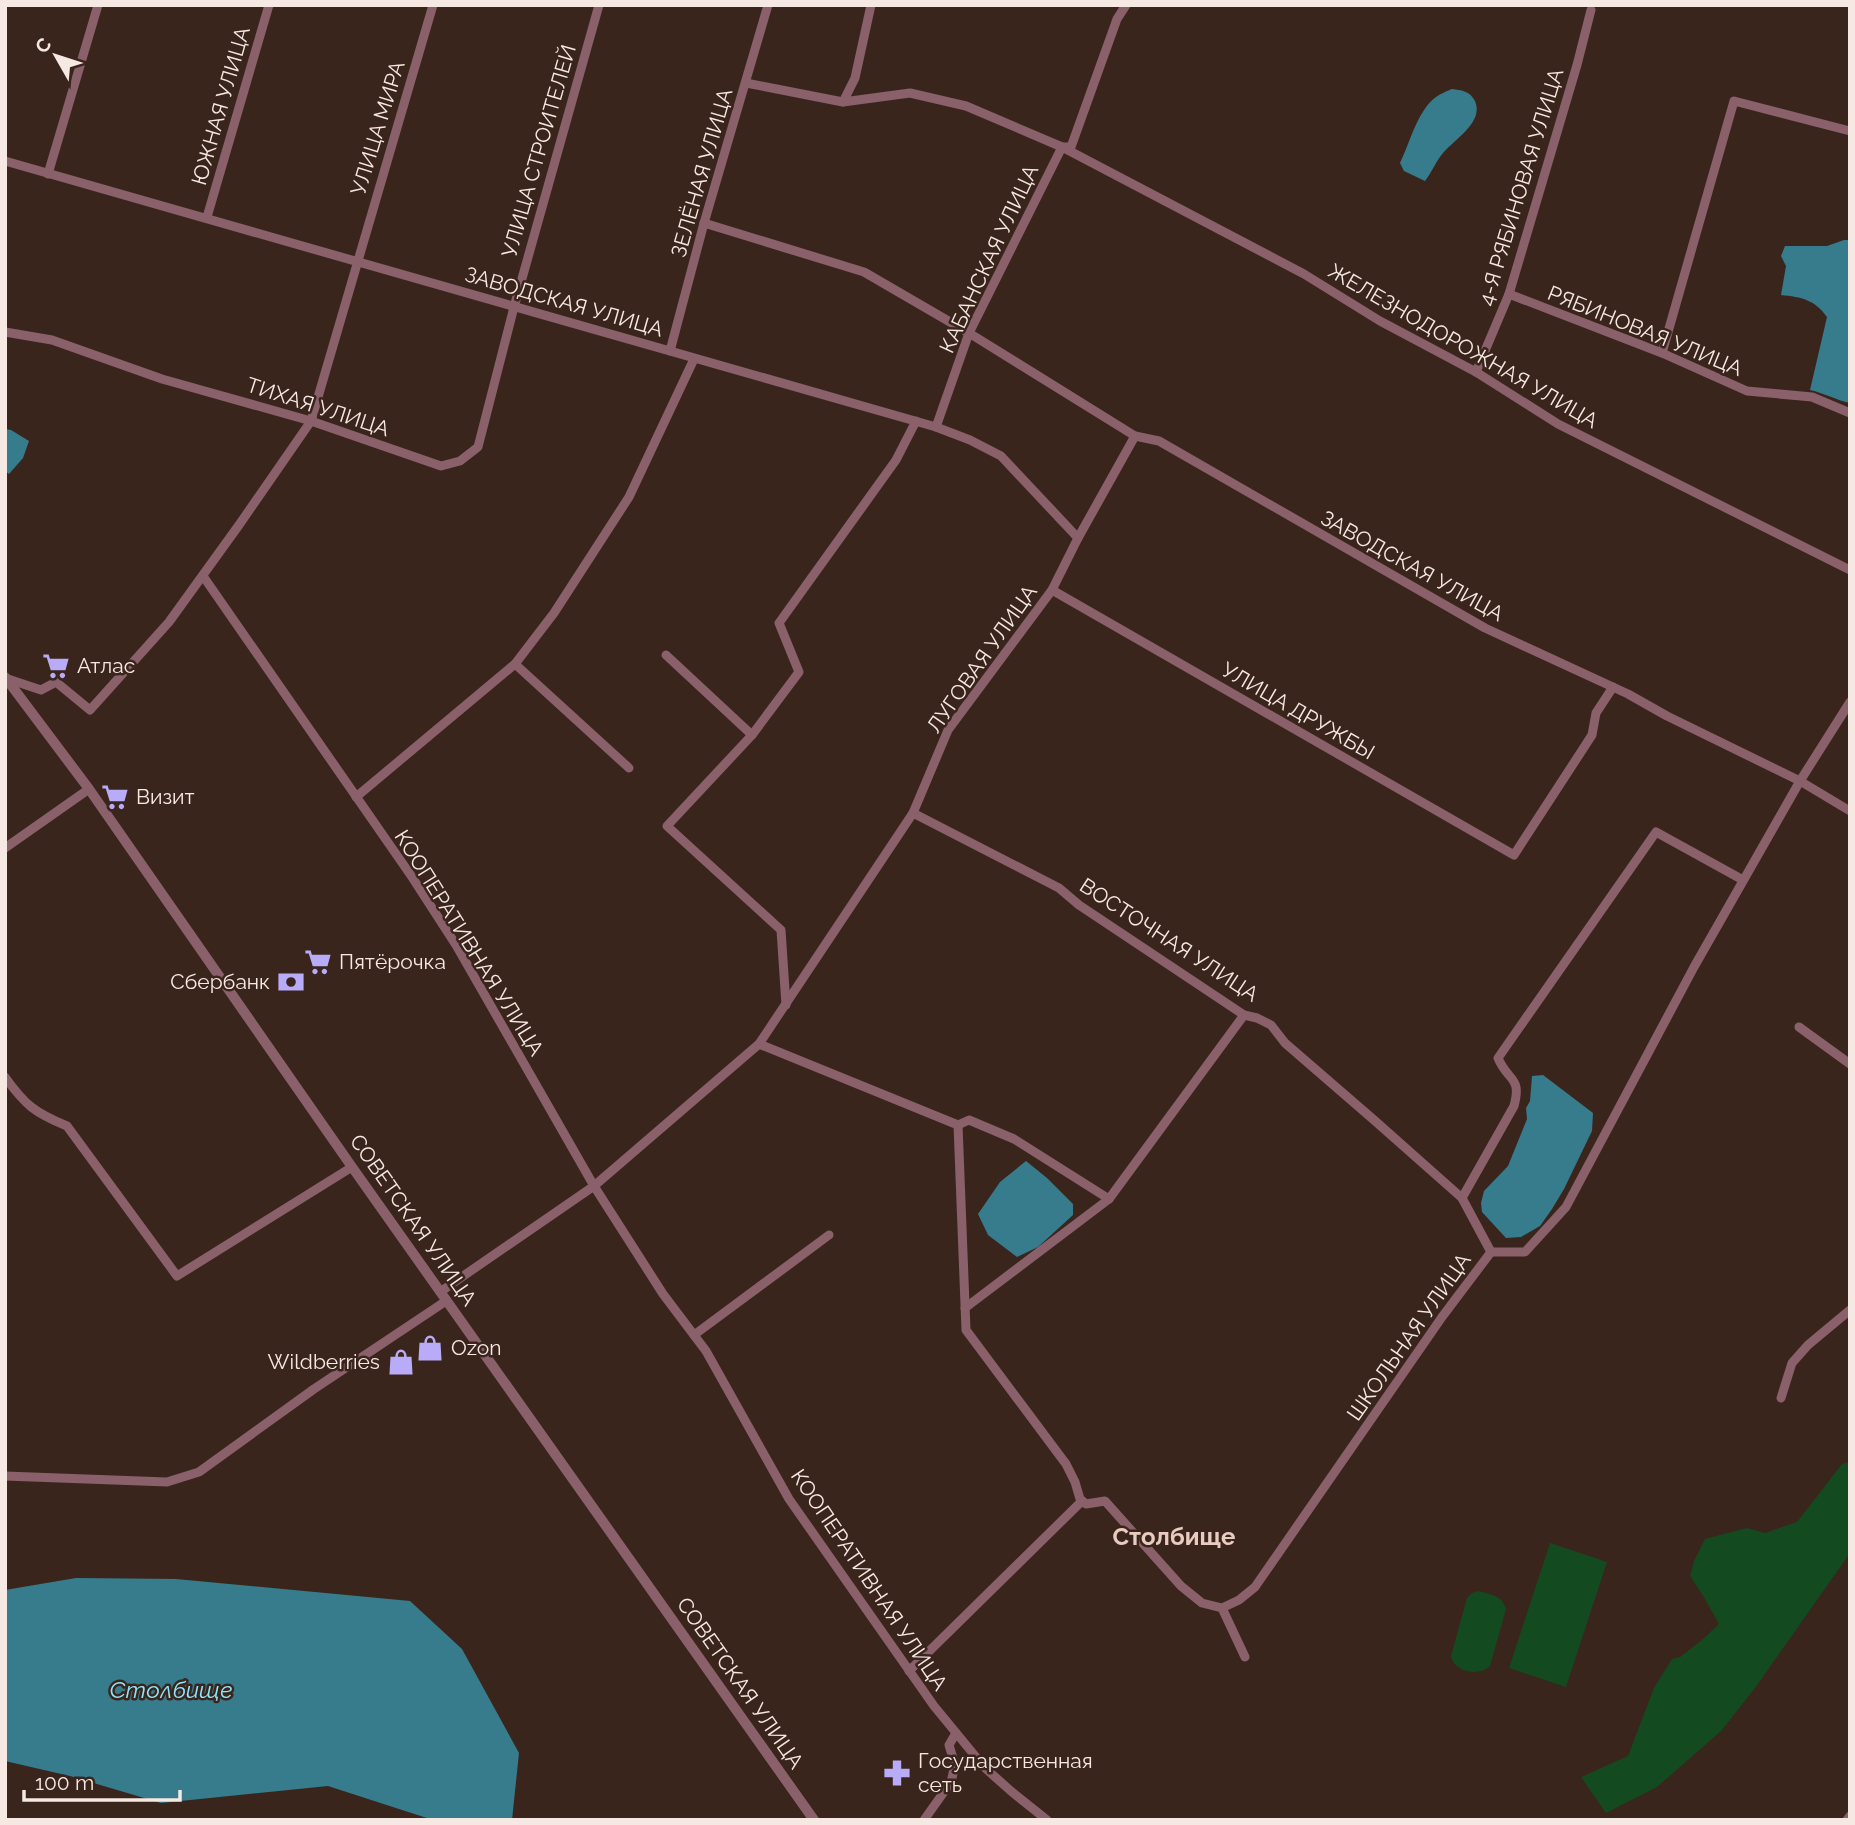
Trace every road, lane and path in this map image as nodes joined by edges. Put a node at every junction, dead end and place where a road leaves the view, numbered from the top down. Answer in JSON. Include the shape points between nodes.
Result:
{"nodes":[{"id":1,"x":98,"y":5,"type":"edge"},
{"id":2,"x":269,"y":5,"type":"edge"},
{"id":3,"x":433,"y":5,"type":"edge"},
{"id":4,"x":599,"y":5,"type":"edge"},
{"id":5,"x":768,"y":5,"type":"edge"},
{"id":6,"x":872,"y":5,"type":"edge"},
{"id":7,"x":1126,"y":5,"type":"edge"},
{"id":8,"x":1591,"y":10,"type":"dead end"},
{"id":9,"x":746,"y":83,"type":"junction"},
{"id":10,"x":843,"y":102,"type":"junction"},
{"id":11,"x":1850,"y":131,"type":"edge"},
{"id":12,"x":1062,"y":147,"type":"junction"},
{"id":13,"x":5,"y":161,"type":"edge"},
{"id":14,"x":48,"y":174,"type":"junction"},
{"id":15,"x":207,"y":218,"type":"junction"},
{"id":16,"x":704,"y":223,"type":"junction"},
{"id":17,"x":357,"y":260,"type":"junction"},
{"id":18,"x":1509,"y":294,"type":"junction"},
{"id":19,"x":514,"y":307,"type":"junction"},
{"id":20,"x":5,"y":332,"type":"edge"},
{"id":21,"x":969,"y":333,"type":"junction"},
{"id":22,"x":670,"y":351,"type":"junction"},
{"id":23,"x":1662,"y":353,"type":"junction"},
{"id":24,"x":694,"y":359,"type":"junction"},
{"id":25,"x":1476,"y":372,"type":"junction"},
{"id":26,"x":1850,"y":413,"type":"edge"},
{"id":27,"x":311,"y":421,"type":"junction"},
{"id":28,"x":916,"y":421,"type":"junction"},
{"id":29,"x":936,"y":427,"type":"junction"},
{"id":30,"x":1135,"y":436,"type":"junction"},
{"id":31,"x":1078,"y":538,"type":"junction"},
{"id":32,"x":1850,"y":570,"type":"edge"},
{"id":33,"x":203,"y":576,"type":"junction"},
{"id":34,"x":1052,"y":590,"type":"junction"},
{"id":35,"x":666,"y":655,"type":"dead end"},
{"id":36,"x":515,"y":664,"type":"junction"},
{"id":37,"x":5,"y":678,"type":"edge"},
{"id":38,"x":1613,"y":687,"type":"junction"},
{"id":39,"x":1850,"y":702,"type":"edge"},
{"id":40,"x":752,"y":735,"type":"junction"},
{"id":41,"x":629,"y":768,"type":"dead end"},
{"id":42,"x":1800,"y":781,"type":"junction"},
{"id":43,"x":89,"y":789,"type":"junction"},
{"id":44,"x":356,"y":797,"type":"junction"},
{"id":45,"x":1850,"y":811,"type":"edge"},
{"id":46,"x":914,"y":813,"type":"junction"},
{"id":47,"x":5,"y":848,"type":"edge"},
{"id":48,"x":1743,"y":880,"type":"junction"},
{"id":49,"x":786,"y":1005,"type":"junction"},
{"id":50,"x":1244,"y":1015,"type":"junction"},
{"id":51,"x":1799,"y":1027,"type":"dead end"},
{"id":52,"x":759,"y":1044,"type":"junction"},
{"id":53,"x":1850,"y":1064,"type":"edge"},
{"id":54,"x":5,"y":1077,"type":"edge"},
{"id":55,"x":958,"y":1125,"type":"junction"},
{"id":56,"x":352,"y":1167,"type":"junction"},
{"id":57,"x":594,"y":1186,"type":"junction"},
{"id":58,"x":1462,"y":1198,"type":"junction"},
{"id":59,"x":1109,"y":1199,"type":"junction"},
{"id":60,"x":829,"y":1235,"type":"dead end"},
{"id":61,"x":1491,"y":1252,"type":"junction"},
{"id":62,"x":443,"y":1297,"type":"junction"},
{"id":63,"x":965,"y":1308,"type":"junction"},
{"id":64,"x":1850,"y":1310,"type":"edge"},
{"id":65,"x":694,"y":1335,"type":"junction"},
{"id":66,"x":1781,"y":1398,"type":"dead end"},
{"id":67,"x":5,"y":1476,"type":"edge"},
{"id":68,"x":1082,"y":1501,"type":"junction"},
{"id":69,"x":1222,"y":1608,"type":"junction"},
{"id":70,"x":1245,"y":1657,"type":"dead end"},
{"id":71,"x":909,"y":1671,"type":"junction"},
{"id":72,"x":956,"y":1733,"type":"junction"},
{"id":73,"x":814,"y":1820,"type":"edge"},
{"id":74,"x":924,"y":1820,"type":"edge"},
{"id":75,"x":1046,"y":1820,"type":"edge"}],
"edges":[{"from":1,"to":14,"type":"street"},
{"from":2,"to":15,"type":"street","name":"ЮЖНАЯ УЛИЦА"},
{"from":3,"to":17,"type":"street","name":"УЛИЦА МИРА"},
{"from":4,"to":19,"type":"street","name":"УЛИЦА СТРОИТЕЛЕЙ"},
{"from":5,"to":9,"type":"street","name":"ЗЕЛЁНАЯ УЛИЦА"},
{"from":6,"to":10,"type":"street","via":[[855,78]]},
{"from":7,"to":12,"type":"street","name":"КАБАНСКАЯ УЛИЦА","via":[[1071,147]]},
{"from":8,"to":18,"type":"street","name":"4-Я РЯБИНОВАЯ УЛИЦА"},
{"from":9,"to":10,"type":"street","name":"КАБАНСКАЯ УЛИЦА"},
{"from":9,"to":16,"type":"street","name":"ЗЕЛЁНАЯ УЛИЦА"},
{"from":10,"to":12,"type":"street","name":"КАБАНСКАЯ УЛИЦА","via":[[910,93],[966,106]]},
{"from":11,"to":23,"type":"street","via":[[1734,101]]},
{"from":12,"to":21,"type":"street","name":"КАБАНСКАЯ УЛИЦА"},
{"from":12,"to":25,"type":"street","name":"ЖЕЛЕЗНОДОРОЖНАЯ УЛИЦА","via":[[1304,274]]},
{"from":13,"to":14,"type":"street","name":"ЗАВОДСКАЯ УЛИЦА"},
{"from":14,"to":15,"type":"street","name":"ЗАВОДСКАЯ УЛИЦА"},
{"from":15,"to":17,"type":"street","name":"ЗАВОДСКАЯ УЛИЦА"},
{"from":16,"to":21,"type":"street","name":"ЗАВОДСКАЯ УЛИЦА","via":[[864,272]]},
{"from":16,"to":22,"type":"street","name":"ЗЕЛЁНАЯ УЛИЦА"},
{"from":17,"to":19,"type":"street","name":"ЗАВОДСКАЯ УЛИЦА"},
{"from":17,"to":27,"type":"street"},
{"from":18,"to":23,"type":"street","name":"РЯБИНОВАЯ УЛИЦА"},
{"from":18,"to":25,"type":"street","name":"4-Я РЯБИНОВАЯ УЛИЦА"},
{"from":19,"to":22,"type":"street","name":"ЗАВОДСКАЯ УЛИЦА"},
{"from":19,"to":27,"type":"street","name":"ТИХАЯ УЛИЦА","via":[[478,447],[460,461],[441,466]]},
{"from":20,"to":27,"type":"street","name":"ТИХАЯ УЛИЦА","via":[[52,340],[162,379]]},
{"from":21,"to":29,"type":"street","name":"КАБАНСКАЯ УЛИЦА"},
{"from":21,"to":30,"type":"street","name":"ЗАВОДСКАЯ УЛИЦА"},
{"from":22,"to":24,"type":"street","name":"ЗАВОДСКАЯ УЛИЦА"},
{"from":23,"to":26,"type":"street","name":"РЯБИНОВАЯ УЛИЦА","via":[[1747,391],[1812,397]]},
{"from":24,"to":28,"type":"street","name":"ЗАВОДСКАЯ УЛИЦА"},
{"from":24,"to":36,"type":"street","via":[[629,497]]},
{"from":25,"to":32,"type":"street","name":"ЖЕЛЕЗНОДОРОЖНАЯ УЛИЦА","via":[[1558,424]]},
{"from":27,"to":33,"type":"street"},
{"from":28,"to":29,"type":"street","name":"ЗАВОДСКАЯ УЛИЦА"},
{"from":28,"to":40,"type":"street","via":[[896,460],[779,623],[799,672]]},
{"from":29,"to":31,"type":"street","name":"ЗАВОДСКАЯ УЛИЦА","via":[[1001,456]]},
{"from":30,"to":31,"type":"street","name":"ЛУГОВАЯ УЛИЦА"},
{"from":30,"to":38,"type":"street","name":"ЗАВОДСКАЯ УЛИЦА","via":[[1159,442],[1485,628]]},
{"from":31,"to":34,"type":"street","name":"ЛУГОВАЯ УЛИЦА"},
{"from":33,"to":37,"type":"street","via":[[90,710],[56,682],[41,690]]},
{"from":33,"to":44,"type":"street","name":"КООПЕРАТИВНАЯ УЛИЦА"},
{"from":34,"to":38,"type":"street","name":"УЛИЦА ДРУЖБЫ","via":[[1514,855],[1592,735],[1596,713]]},
{"from":34,"to":46,"type":"street","name":"ЛУГОВАЯ УЛИЦА","via":[[948,730]]},
{"from":35,"to":40,"type":"street"},
{"from":36,"to":41,"type":"street"},
{"from":36,"to":44,"type":"street"},
{"from":37,"to":43,"type":"street","name":"СОВЕТСКАЯ УЛИЦА"},
{"from":38,"to":42,"type":"street","name":"ЗАВОДСКАЯ УЛИЦА"},
{"from":39,"to":42,"type":"street","name":"ШКОЛЬНАЯ УЛИЦА"},
{"from":40,"to":49,"type":"street","via":[[667,826],[781,930]]},
{"from":42,"to":45,"type":"street","name":"ЗАВОДСКАЯ УЛИЦА"},
{"from":42,"to":48,"type":"street","name":"ШКОЛЬНАЯ УЛИЦА"},
{"from":43,"to":47,"type":"street"},
{"from":43,"to":56,"type":"street","name":"СОВЕТСКАЯ УЛИЦА"},
{"from":44,"to":57,"type":"street","name":"КООПЕРАТИВНАЯ УЛИЦА","via":[[456,945]]},
{"from":46,"to":49,"type":"street","name":"ЛУГОВАЯ УЛИЦА"},
{"from":46,"to":50,"type":"street","name":"ВОСТОЧНАЯ УЛИЦА","via":[[1059,888]]},
{"from":48,"to":58,"type":"street","via":[[1656,832],[1498,1058],[1518,1090],[1514,1106]]},
{"from":48,"to":61,"type":"street","name":"ШКОЛЬНАЯ УЛИЦА","via":[[1566,1207],[1525,1252]]},
{"from":49,"to":52,"type":"street","name":"ЛУГОВАЯ УЛИЦА"},
{"from":50,"to":58,"type":"street","name":"ВОСТОЧНАЯ УЛИЦА","via":[[1271,1025],[1285,1043]]},
{"from":50,"to":59,"type":"street"},
{"from":51,"to":53,"type":"street"},
{"from":52,"to":55,"type":"street"},
{"from":52,"to":57,"type":"street","name":"ЛУГОВАЯ УЛИЦА"},
{"from":54,"to":56,"type":"street","via":[[21,1099],[67,1126],[177,1276]]},
{"from":55,"to":59,"type":"street","via":[[969,1121],[1014,1139]]},
{"from":55,"to":63,"type":"street"},
{"from":56,"to":62,"type":"street","name":"СОВЕТСКАЯ УЛИЦА"},
{"from":57,"to":62,"type":"street","name":"ЛУГОВАЯ УЛИЦА"},
{"from":57,"to":65,"type":"street","name":"КООПЕРАТИВНАЯ УЛИЦА"},
{"from":58,"to":61,"type":"street","name":"ВОСТОЧНАЯ УЛИЦА"},
{"from":59,"to":63,"type":"street"},
{"from":60,"to":65,"type":"street"},
{"from":61,"to":69,"type":"street","name":"ШКОЛЬНАЯ УЛИЦА","via":[[1255,1587]]},
{"from":62,"to":67,"type":"street","name":"ЛУГОВАЯ УЛИЦА","via":[[199,1472],[167,1482]]},
{"from":62,"to":73,"type":"street","name":"СОВЕТСКАЯ УЛИЦА"},
{"from":63,"to":68,"type":"street","via":[[966,1330],[1066,1464]]},
{"from":64,"to":66,"type":"street","via":[[1792,1363]]},
{"from":65,"to":71,"type":"street","name":"КООПЕРАТИВНАЯ УЛИЦА","via":[[789,1499]]},
{"from":68,"to":69,"type":"street","via":[[1105,1501],[1186,1591],[1202,1604]]},
{"from":68,"to":71,"type":"street"},
{"from":69,"to":70,"type":"street"},
{"from":71,"to":72,"type":"street","name":"КООПЕРАТИВНАЯ УЛИЦА"},
{"from":72,"to":74,"type":"street","via":[[950,1745],[955,1765],[951,1782]]},
{"from":72,"to":75,"type":"street","name":"КООПЕРАТИВНАЯ УЛИЦА","via":[[985,1768]]}]}
